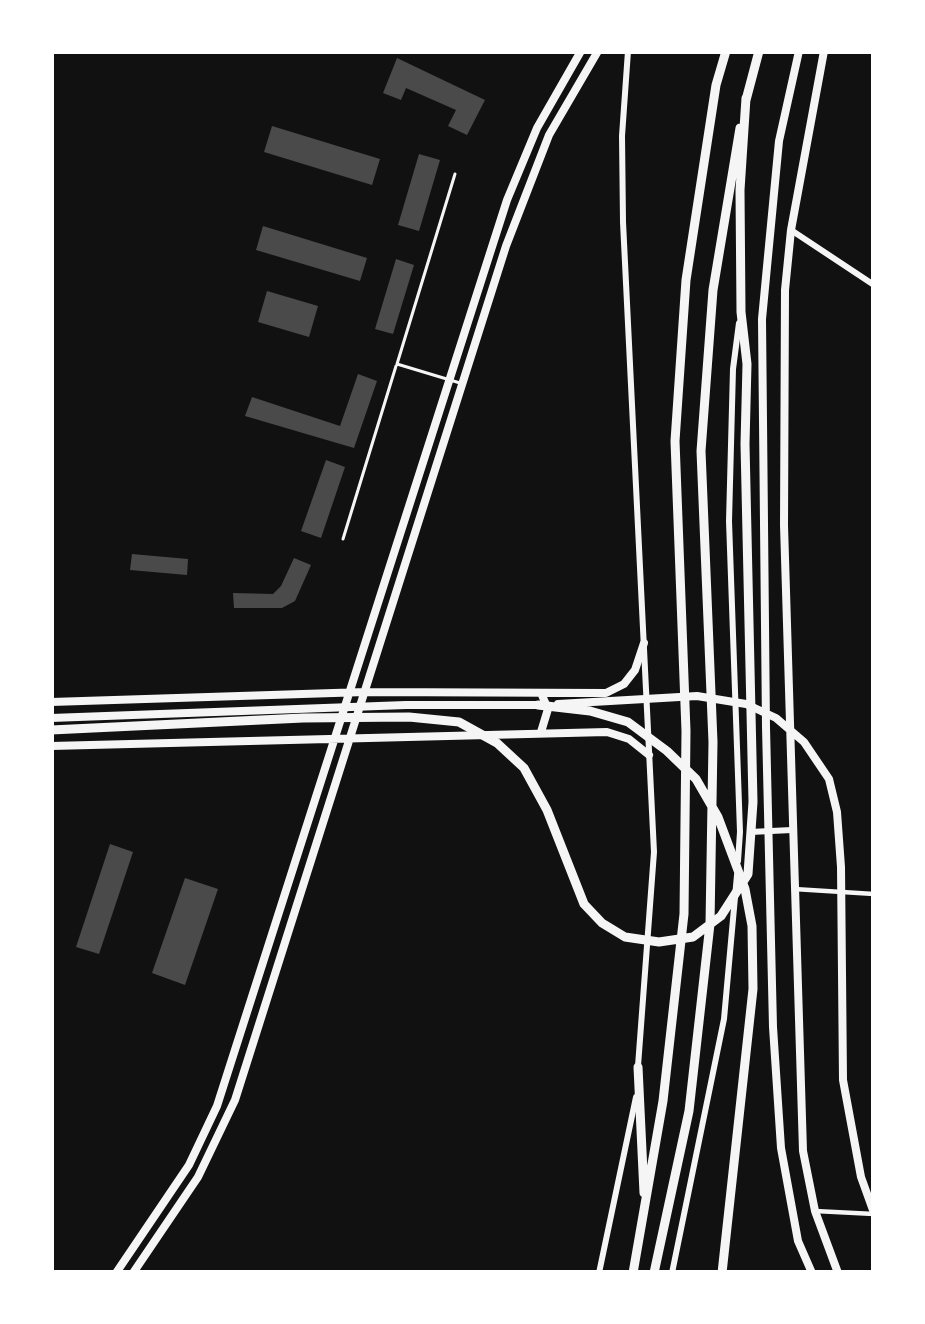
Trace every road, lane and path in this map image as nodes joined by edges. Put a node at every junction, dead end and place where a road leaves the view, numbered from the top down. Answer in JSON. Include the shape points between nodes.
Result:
{"nodes":[{"id":1,"x":581,"y":51,"type":"edge"},
{"id":2,"x":598,"y":51,"type":"edge"},
{"id":3,"x":628,"y":51,"type":"edge"},
{"id":4,"x":726,"y":51,"type":"edge"},
{"id":5,"x":759,"y":51,"type":"edge"},
{"id":6,"x":799,"y":51,"type":"edge"},
{"id":7,"x":824,"y":51,"type":"edge"},
{"id":8,"x":746,"y":98,"type":"junction"},
{"id":9,"x":455,"y":174,"type":"dead end"},
{"id":10,"x":791,"y":230,"type":"junction"},
{"id":11,"x":874,"y":285,"type":"edge"},
{"id":12,"x":741,"y":312,"type":"junction"},
{"id":13,"x":397,"y":364,"type":"junction"},
{"id":14,"x":449,"y":380,"type":"junction"},
{"id":15,"x":462,"y":383,"type":"junction"},
{"id":16,"x":344,"y":538,"type":"dead end"},
{"id":17,"x":644,"y":643,"type":"junction"},
{"id":18,"x":365,"y":692,"type":"junction"},
{"id":19,"x":350,"y":693,"type":"junction"},
{"id":20,"x":541,"y":693,"type":"junction"},
{"id":21,"x":51,"y":702,"type":"edge"},
{"id":22,"x":538,"y":705,"type":"junction"},
{"id":23,"x":51,"y":718,"type":"edge"},
{"id":24,"x":51,"y":730,"type":"edge"},
{"id":25,"x":541,"y":732,"type":"junction"},
{"id":26,"x":352,"y":736,"type":"junction"},
{"id":27,"x":336,"y":737,"type":"junction"},
{"id":28,"x":51,"y":746,"type":"edge"},
{"id":29,"x":649,"y":755,"type":"junction"},
{"id":30,"x":792,"y":830,"type":"junction"},
{"id":31,"x":740,"y":832,"type":"junction"},
{"id":32,"x":769,"y":832,"type":"junction"},
{"id":33,"x":794,"y":889,"type":"junction"},
{"id":34,"x":874,"y":893,"type":"edge"},
{"id":35,"x":638,"y":1066,"type":"junction"},
{"id":36,"x":815,"y":1211,"type":"junction"},
{"id":37,"x":874,"y":1214,"type":"edge"},
{"id":38,"x":644,"y":1217,"type":"junction"},
{"id":39,"x":136,"y":1272,"type":"edge"},
{"id":40,"x":116,"y":1273,"type":"edge"},
{"id":41,"x":206,"y":1273,"type":"edge"},
{"id":42,"x":217,"y":1273,"type":"edge"},
{"id":43,"x":599,"y":1273,"type":"edge"},
{"id":44,"x":633,"y":1273,"type":"edge"},
{"id":45,"x":654,"y":1273,"type":"edge"},
{"id":46,"x":672,"y":1273,"type":"edge"},
{"id":47,"x":722,"y":1273,"type":"edge"},
{"id":48,"x":812,"y":1273,"type":"edge"},
{"id":49,"x":838,"y":1273,"type":"edge"}],
"edges":[{"from":1,"to":14,"type":"main road","via":[[506,200]]},
{"from":2,"to":15,"type":"main road","via":[[524,196]]},
{"from":3,"to":17,"type":"street","via":[[623,222]]},
{"from":4,"to":38,"type":"highway","via":[[686,280],[675,441],[684,914]]},
{"from":5,"to":8,"type":"highway"},
{"from":6,"to":32,"type":"main road","via":[[779,141],[762,319]]},
{"from":7,"to":10,"type":"main road"},
{"from":8,"to":12,"type":"highway"},
{"from":8,"to":45,"type":"highway","via":[[712,290],[701,451],[710,924],[689,1111]]},
{"from":9,"to":13,"type":"lane"},
{"from":10,"to":11,"type":"street"},
{"from":10,"to":30,"type":"main road","via":[[784,525]]},
{"from":12,"to":24,"type":"highway","via":[[748,874],[721,916],[693,937],[625,938],[602,923],[584,904],[524,768],[459,722],[304,718]]},
{"from":12,"to":31,"type":"street","via":[[729,521]]},
{"from":13,"to":14,"type":"lane"},
{"from":13,"to":16,"type":"lane"},
{"from":14,"to":15,"type":"lane"},
{"from":14,"to":19,"type":"main road"},
{"from":15,"to":18,"type":"main road"},
{"from":17,"to":20,"type":"main road","via":[[635,670],[606,693]]},
{"from":17,"to":29,"type":"street"},
{"from":18,"to":19,"type":"main road"},
{"from":18,"to":20,"type":"main road"},
{"from":18,"to":26,"type":"main road"},
{"from":19,"to":21,"type":"main road"},
{"from":19,"to":27,"type":"main road"},
{"from":20,"to":25,"type":"main road","via":[[548,709]]},
{"from":22,"to":23,"type":"main road"},
{"from":22,"to":37,"type":"main road","via":[[717,698],[761,711],[805,742],[829,779],[837,812],[843,1079]]},
{"from":22,"to":47,"type":"highway","via":[[628,722],[667,751],[718,817],[745,889],[753,989]]},
{"from":25,"to":26,"type":"main road"},
{"from":25,"to":29,"type":"main road","via":[[607,732]]},
{"from":26,"to":27,"type":"main road"},
{"from":26,"to":39,"type":"main road","via":[[235,1100],[198,1177]]},
{"from":27,"to":28,"type":"main road"},
{"from":27,"to":40,"type":"main road","via":[[217,1106],[189,1165]]},
{"from":29,"to":35,"type":"street","via":[[654,852]]},
{"from":30,"to":32,"type":"street"},
{"from":30,"to":33,"type":"main road"},
{"from":31,"to":32,"type":"street"},
{"from":31,"to":46,"type":"street","via":[[724,1019]]},
{"from":32,"to":48,"type":"main road","via":[[781,1148]]},
{"from":33,"to":34,"type":"street"},
{"from":33,"to":36,"type":"main road","via":[[803,1150]]},
{"from":35,"to":38,"type":"highway"},
{"from":35,"to":43,"type":"street"},
{"from":36,"to":37,"type":"street"},
{"from":36,"to":49,"type":"main road"},
{"from":38,"to":44,"type":"highway"},
{"from":41,"to":42,"type":"lane"}]}
